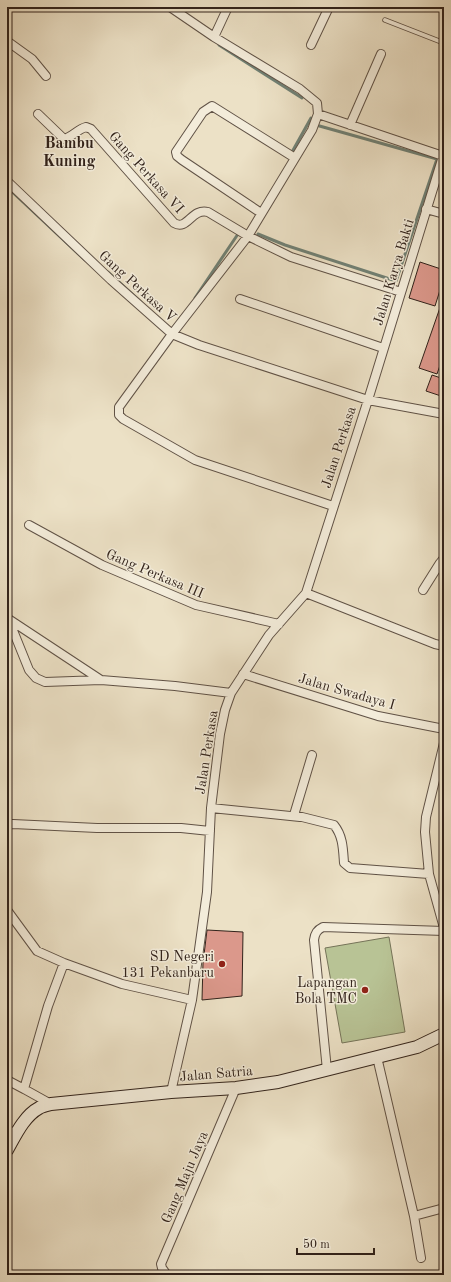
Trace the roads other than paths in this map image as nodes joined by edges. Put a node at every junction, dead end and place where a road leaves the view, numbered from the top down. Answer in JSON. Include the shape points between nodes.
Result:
{"nodes":[{"id":1,"x":170,"y":7,"type":"edge"},
{"id":2,"x":228,"y":7,"type":"edge"},
{"id":3,"x":329,"y":7,"type":"edge"},
{"id":4,"x":386,"y":20,"type":"dead end"},
{"id":5,"x":214,"y":36,"type":"junction"},
{"id":6,"x":7,"y":41,"type":"edge"},
{"id":7,"x":444,"y":43,"type":"edge"},
{"id":8,"x":311,"y":45,"type":"dead end"},
{"id":9,"x":381,"y":54,"type":"dead end"},
{"id":10,"x":46,"y":76,"type":"dead end"},
{"id":11,"x":38,"y":114,"type":"dead end"},
{"id":12,"x":318,"y":114,"type":"junction"},
{"id":13,"x":350,"y":125,"type":"junction"},
{"id":14,"x":444,"y":154,"type":"edge"},
{"id":15,"x":295,"y":158,"type":"junction"},
{"id":16,"x":7,"y":181,"type":"edge"},
{"id":17,"x":426,"y":209,"type":"junction"},
{"id":18,"x":261,"y":213,"type":"junction"},
{"id":19,"x":444,"y":214,"type":"edge"},
{"id":20,"x":248,"y":236,"type":"junction"},
{"id":21,"x":401,"y":292,"type":"junction"},
{"id":22,"x":240,"y":300,"type":"dead end"},
{"id":23,"x":172,"y":334,"type":"junction"},
{"id":24,"x":383,"y":348,"type":"junction"},
{"id":25,"x":368,"y":400,"type":"junction"},
{"id":26,"x":444,"y":414,"type":"edge"},
{"id":27,"x":333,"y":506,"type":"junction"},
{"id":28,"x":29,"y":525,"type":"dead end"},
{"id":29,"x":444,"y":558,"type":"edge"},
{"id":30,"x":423,"y":590,"type":"dead end"},
{"id":31,"x":306,"y":593,"type":"junction"},
{"id":32,"x":7,"y":618,"type":"edge"},
{"id":33,"x":279,"y":624,"type":"junction"},
{"id":34,"x":444,"y":646,"type":"edge"},
{"id":35,"x":243,"y":674,"type":"junction"},
{"id":36,"x":101,"y":680,"type":"junction"},
{"id":37,"x":231,"y":693,"type":"junction"},
{"id":38,"x":444,"y":730,"type":"edge"},
{"id":39,"x":444,"y":743,"type":"edge"},
{"id":40,"x":312,"y":755,"type":"dead end"},
{"id":41,"x":211,"y":808,"type":"junction"},
{"id":42,"x":300,"y":817,"type":"junction"},
{"id":43,"x":7,"y":825,"type":"edge"},
{"id":44,"x":210,"y":831,"type":"junction"},
{"id":45,"x":429,"y":874,"type":"junction"},
{"id":46,"x":7,"y":910,"type":"edge"},
{"id":47,"x":444,"y":928,"type":"edge"},
{"id":48,"x":444,"y":931,"type":"edge"},
{"id":49,"x":64,"y":964,"type":"junction"},
{"id":50,"x":192,"y":1000,"type":"junction"},
{"id":51,"x":444,"y":1034,"type":"edge"},
{"id":52,"x":377,"y":1057,"type":"junction"},
{"id":53,"x":328,"y":1070,"type":"junction"},
{"id":54,"x":7,"y":1080,"type":"edge"},
{"id":55,"x":236,"y":1088,"type":"junction"},
{"id":56,"x":24,"y":1089,"type":"junction"},
{"id":57,"x":172,"y":1092,"type":"junction"},
{"id":58,"x":51,"y":1104,"type":"junction"},
{"id":59,"x":12,"y":1132,"type":"edge"},
{"id":60,"x":7,"y":1150,"type":"edge"},
{"id":61,"x":444,"y":1208,"type":"edge"},
{"id":62,"x":414,"y":1216,"type":"junction"},
{"id":63,"x":421,"y":1258,"type":"dead end"},
{"id":64,"x":167,"y":1275,"type":"edge"}],
"edges":[{"from":1,"to":5,"type":"street"},
{"from":2,"to":5,"type":"street"},
{"from":3,"to":8,"type":"street"},
{"from":4,"to":7,"type":"lane"},
{"from":5,"to":12,"type":"street","via":[[300,89],[317,103]]},
{"from":6,"to":10,"type":"street","via":[[32,59]]},
{"from":9,"to":13,"type":"street"},
{"from":11,"to":20,"type":"street","name":"Gang Perkasa VI","via":[[64,139],[82,128],[91,130],[178,226],[202,210]]},
{"from":12,"to":13,"type":"street"},
{"from":12,"to":15,"type":"street","via":[[312,130]]},
{"from":13,"to":14,"type":"street"},
{"from":14,"to":17,"type":"street","name":"Jalan Karya Bakti"},
{"from":15,"to":18,"type":"street"},
{"from":15,"to":18,"type":"street","via":[[212,106],[203,112],[176,152],[182,160]]},
{"from":16,"to":23,"type":"street","name":"Gang Perkasa V"},
{"from":17,"to":19,"type":"street"},
{"from":17,"to":21,"type":"street","name":"Jalan Karya Bakti"},
{"from":18,"to":20,"type":"street"},
{"from":20,"to":21,"type":"street","name":"Gang Perkasa VI","via":[[291,257]]},
{"from":20,"to":23,"type":"street"},
{"from":21,"to":24,"type":"street","name":"Jalan Karya Bakti"},
{"from":22,"to":24,"type":"street"},
{"from":23,"to":25,"type":"street","name":"Gang Perkasa V","via":[[199,346]]},
{"from":23,"to":27,"type":"street","via":[[119,407],[119,415],[194,460]]},
{"from":24,"to":25,"type":"street","name":"Jalan Karya Bakti"},
{"from":25,"to":26,"type":"street","name":"Gang Perkasa V"},
{"from":25,"to":27,"type":"street","name":"Jalan Perkasa"},
{"from":27,"to":31,"type":"street","name":"Jalan Perkasa"},
{"from":28,"to":33,"type":"street","name":"Gang Perkasa III","via":[[102,565],[196,606]]},
{"from":29,"to":30,"type":"street"},
{"from":31,"to":33,"type":"street","name":"Jalan Perkasa"},
{"from":31,"to":34,"type":"street"},
{"from":32,"to":36,"type":"street"},
{"from":32,"to":36,"type":"street","via":[[29,670],[36,678],[45,682]]},
{"from":33,"to":35,"type":"street","name":"Jalan Perkasa"},
{"from":35,"to":37,"type":"street","name":"Jalan Perkasa"},
{"from":35,"to":38,"type":"street","name":"Jalan Swadaya I","via":[[378,716]]},
{"from":36,"to":37,"type":"street"},
{"from":37,"to":41,"type":"street","name":"Jalan Perkasa","via":[[220,734]]},
{"from":39,"to":45,"type":"street","via":[[426,817]]},
{"from":40,"to":42,"type":"street","via":[[294,815]]},
{"from":41,"to":42,"type":"street"},
{"from":41,"to":44,"type":"street","name":"Jalan Perkasa"},
{"from":42,"to":45,"type":"street","via":[[334,825],[342,840],[344,863],[350,868]]},
{"from":43,"to":44,"type":"street","via":[[181,828]]},
{"from":44,"to":50,"type":"street","name":"Jalan Perkasa","via":[[207,892]]},
{"from":45,"to":47,"type":"street"},
{"from":46,"to":49,"type":"street","via":[[37,951]]},
{"from":48,"to":53,"type":"street","via":[[323,927],[318,930],[314,940]]},
{"from":49,"to":50,"type":"street","via":[[122,984]]},
{"from":49,"to":56,"type":"street","via":[[48,1006]]},
{"from":50,"to":57,"type":"street","name":"Jalan Perkasa"},
{"from":51,"to":52,"type":"street","name":"Jalan Satria","via":[[416,1047]]},
{"from":52,"to":53,"type":"street","name":"Jalan Satria"},
{"from":52,"to":62,"type":"street"},
{"from":53,"to":55,"type":"street","name":"Jalan Satria","via":[[278,1082]]},
{"from":54,"to":56,"type":"street"},
{"from":55,"to":57,"type":"street","name":"Jalan Satria"},
{"from":55,"to":64,"type":"street","name":"Gang Maju Jaya","via":[[161,1264]]},
{"from":56,"to":58,"type":"street"},
{"from":57,"to":58,"type":"street","name":"Jalan Satria"},
{"from":58,"to":59,"type":"street","name":"Jalan Satria","via":[[39,1108]]},
{"from":59,"to":60,"type":"street","name":"Jalan Satria"},
{"from":61,"to":62,"type":"street"},
{"from":62,"to":63,"type":"street"}]}
